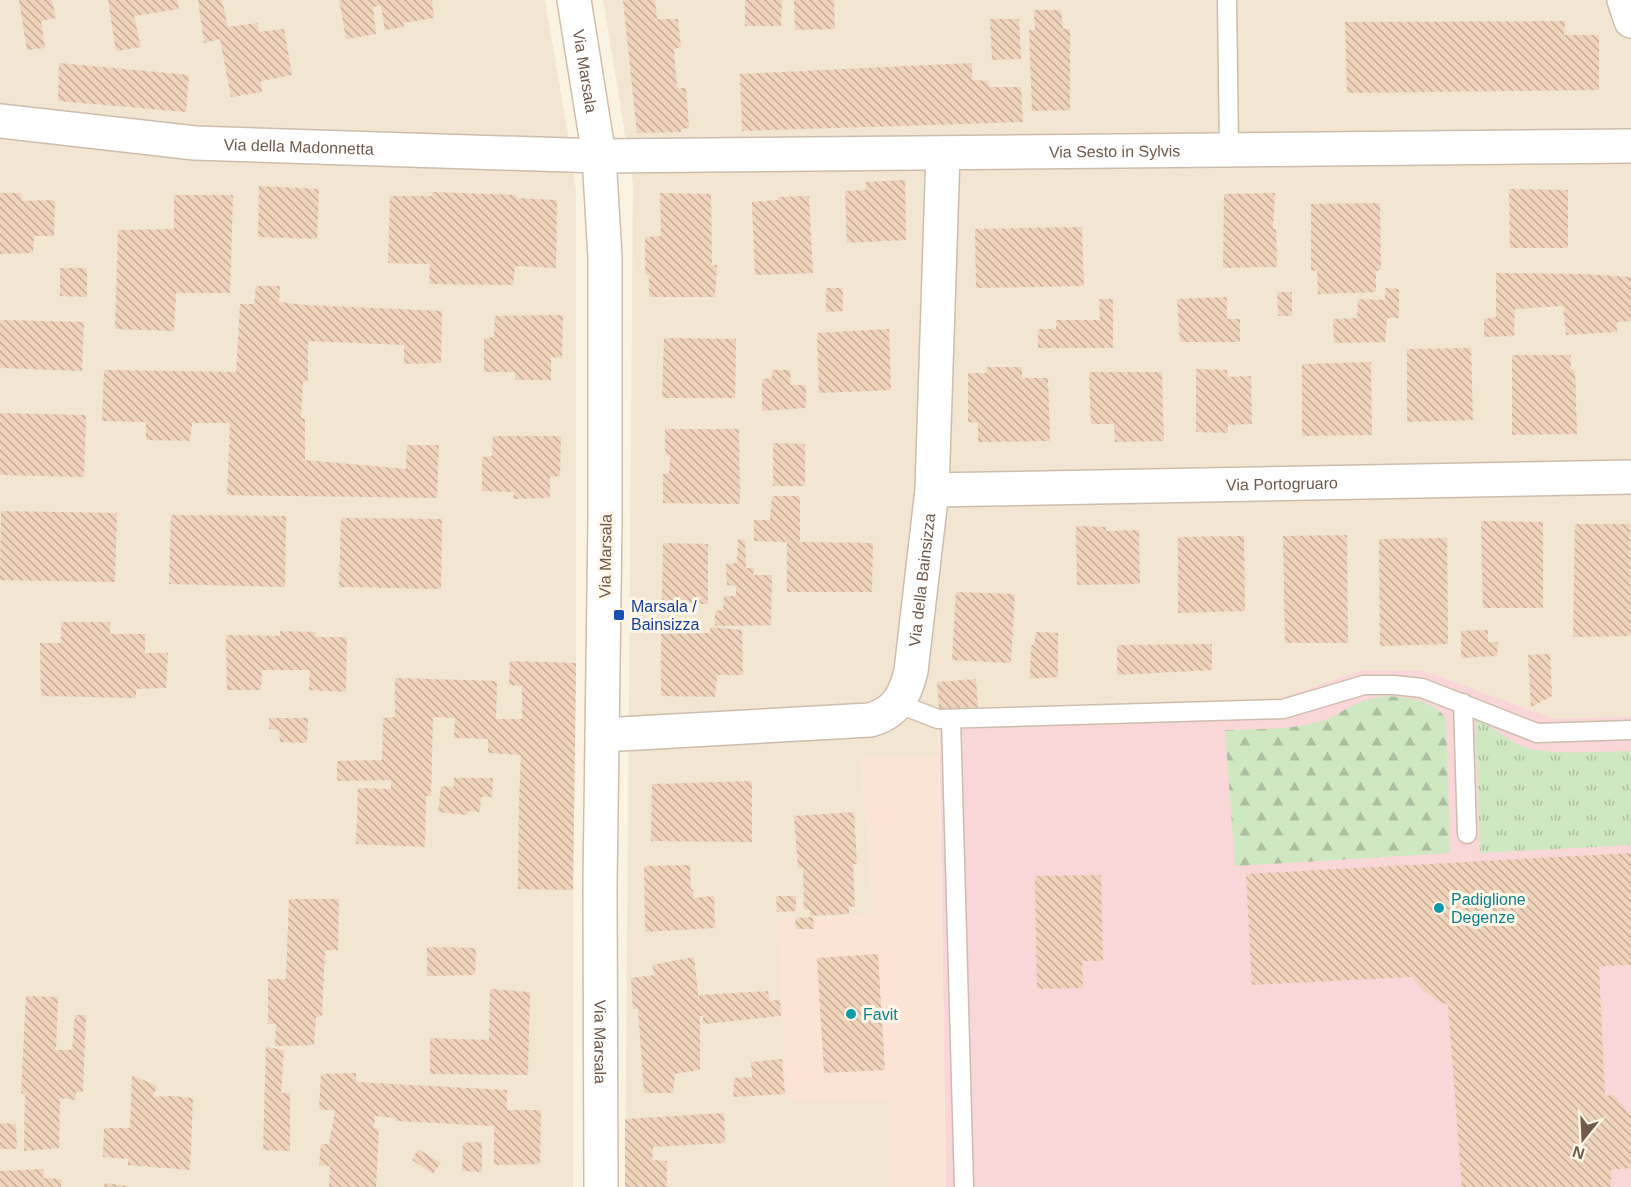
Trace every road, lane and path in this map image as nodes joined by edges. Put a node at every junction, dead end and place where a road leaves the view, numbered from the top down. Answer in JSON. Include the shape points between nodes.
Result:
{"nodes":[{"id":1,"x":574,"y":0,"type":"edge"},
{"id":2,"x":1227,"y":0,"type":"edge"},
{"id":3,"x":1624,"y":0,"type":"edge"},
{"id":4,"x":1631,"y":21,"type":"edge"},
{"id":5,"x":0,"y":121,"type":"edge"},
{"id":6,"x":1631,"y":146,"type":"edge"},
{"id":7,"x":1229,"y":150,"type":"junction"},
{"id":8,"x":942,"y":153,"type":"junction"},
{"id":9,"x":599,"y":156,"type":"junction"},
{"id":10,"x":1631,"y":477,"type":"edge"},
{"id":11,"x":932,"y":490,"type":"junction"},
{"id":12,"x":1463,"y":703,"type":"junction"},
{"id":13,"x":899,"y":704,"type":"junction"},
{"id":14,"x":951,"y":719,"type":"junction"},
{"id":15,"x":1631,"y":730,"type":"edge"},
{"id":16,"x":602,"y":735,"type":"junction"},
{"id":17,"x":1467,"y":834,"type":"dead end"},
{"id":18,"x":601,"y":1187,"type":"edge"},
{"id":19,"x":964,"y":1187,"type":"edge"}],
"edges":[{"from":1,"to":9,"type":"street","name":"Via Marsala"},
{"from":2,"to":7,"type":"lane"},
{"from":3,"to":4,"type":"street"},
{"from":5,"to":9,"type":"street","name":"Via della Madonnetta","via":[[195,143]]},
{"from":6,"to":7,"type":"street","name":"Via Sesto in Sylvis"},
{"from":7,"to":8,"type":"street","name":"Via Sesto in Sylvis"},
{"from":8,"to":9,"type":"street","name":"Via Sesto in Sylvis"},
{"from":8,"to":11,"type":"street","name":"Via della Bainsizza"},
{"from":9,"to":16,"type":"street","name":"Via Marsala","via":[[605,257]]},
{"from":10,"to":11,"type":"street","name":"Via Portogruaro"},
{"from":11,"to":13,"type":"street","name":"Via della Bainsizza","via":[[911,671]]},
{"from":12,"to":14,"type":"lane","via":[[1422,688],[1364,685],[1283,709]]},
{"from":12,"to":15,"type":"lane","via":[[1537,733]]},
{"from":12,"to":17,"type":"lane"},
{"from":13,"to":14,"type":"lane","via":[[938,719]]},
{"from":13,"to":16,"type":"street","via":[[882,717],[870,720]]},
{"from":14,"to":19,"type":"lane"},
{"from":16,"to":18,"type":"street","name":"Via Marsala"}]}
